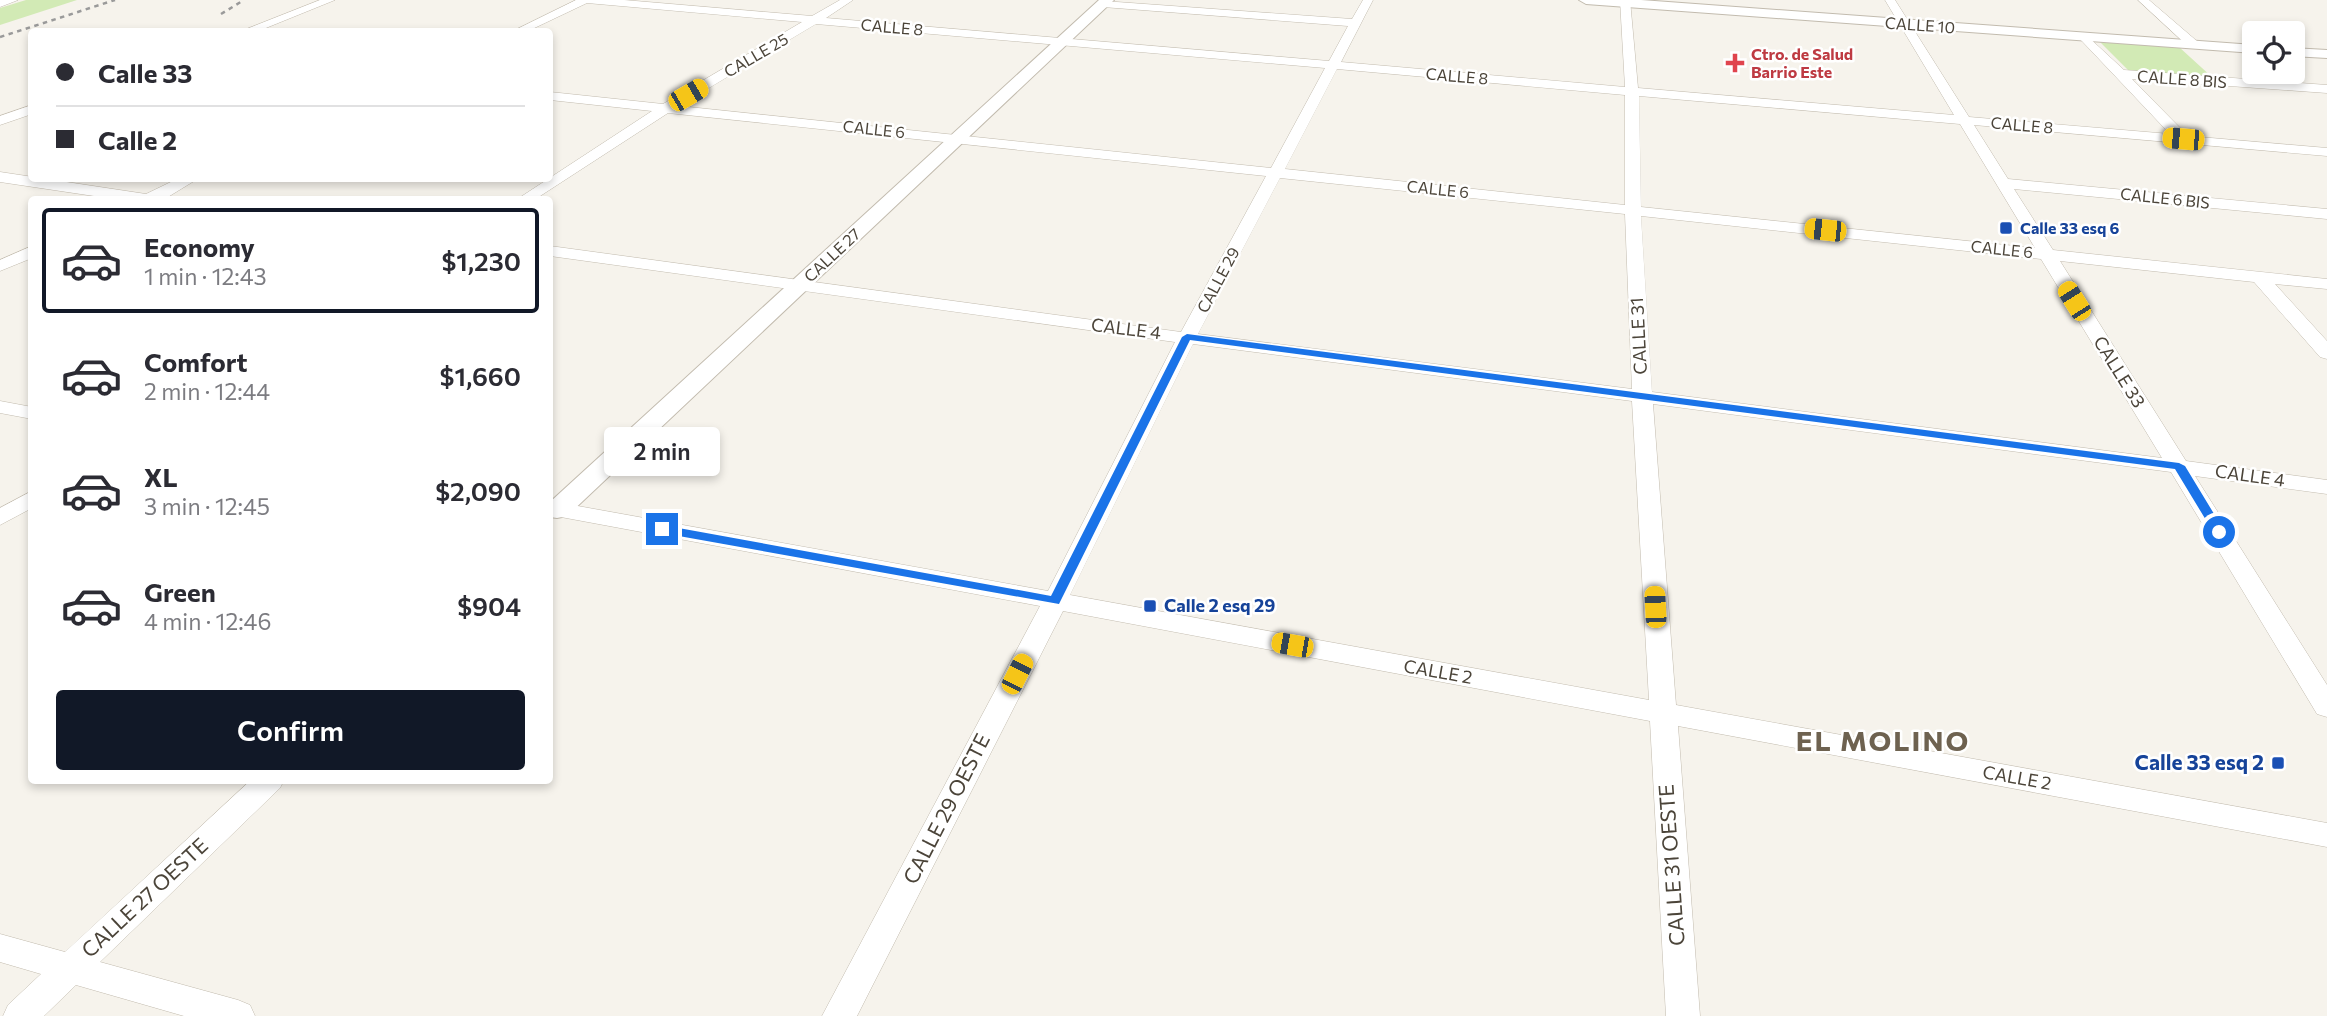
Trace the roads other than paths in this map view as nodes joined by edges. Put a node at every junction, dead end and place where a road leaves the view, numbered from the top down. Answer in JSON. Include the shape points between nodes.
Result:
{"nodes":[{"id":1,"x":13,"y":0,"type":"edge"},
{"id":2,"x":330,"y":0,"type":"edge"},
{"id":3,"x":585,"y":0,"type":"edge"},
{"id":4,"x":848,"y":0,"type":"edge"},
{"id":5,"x":1368,"y":0,"type":"edge"},
{"id":6,"x":1586,"y":0,"type":"edge"},
{"id":7,"x":1889,"y":0,"type":"edge"},
{"id":8,"x":2143,"y":0,"type":"edge"},
{"id":9,"x":1625,"y":1,"type":"edge"},
{"id":10,"x":1105,"y":2,"type":"edge"},
{"id":11,"x":0,"y":4,"type":"edge"},
{"id":12,"x":816,"y":20,"type":"junction"},
{"id":13,"x":1355,"y":23,"type":"junction"},
{"id":14,"x":1906,"y":23,"type":"junction"},
{"id":15,"x":255,"y":28,"type":"edge"},
{"id":16,"x":525,"y":28,"type":"edge"},
{"id":17,"x":2084,"y":37,"type":"junction"},
{"id":18,"x":1062,"y":42,"type":"junction"},
{"id":19,"x":2242,"y":50,"type":"edge"},
{"id":20,"x":2196,"y":53,"type":"junction"},
{"id":21,"x":2305,"y":53,"type":"edge"},
{"id":22,"x":2327,"y":54,"type":"edge"},
{"id":23,"x":1334,"y":65,"type":"junction"},
{"id":24,"x":2120,"y":74,"type":"junction"},
{"id":25,"x":2227,"y":82,"type":"junction"},
{"id":26,"x":2327,"y":89,"type":"edge"},
{"id":27,"x":1632,"y":91,"type":"junction"},
{"id":28,"x":553,"y":96,"type":"edge"},
{"id":29,"x":666,"y":108,"type":"junction"},
{"id":30,"x":28,"y":110,"type":"edge"},
{"id":31,"x":1964,"y":120,"type":"junction"},
{"id":32,"x":0,"y":121,"type":"edge"},
{"id":33,"x":958,"y":138,"type":"junction"},
{"id":34,"x":2183,"y":139,"type":"junction"},
{"id":35,"x":2326,"y":153,"type":"edge"},
{"id":36,"x":1276,"y":172,"type":"junction"},
{"id":37,"x":0,"y":177,"type":"edge"},
{"id":38,"x":28,"y":181,"type":"edge"},
{"id":39,"x":553,"y":181,"type":"edge"},
{"id":40,"x":34,"y":182,"type":"edge"},
{"id":41,"x":184,"y":182,"type":"edge"},
{"id":42,"x":551,"y":182,"type":"edge"},
{"id":43,"x":2004,"y":183,"type":"junction"},
{"id":44,"x":130,"y":196,"type":"edge"},
{"id":45,"x":156,"y":196,"type":"edge"},
{"id":46,"x":529,"y":196,"type":"edge"},
{"id":47,"x":1633,"y":209,"type":"junction"},
{"id":48,"x":2327,"y":214,"type":"edge"},
{"id":49,"x":553,"y":251,"type":"edge"},
{"id":50,"x":28,"y":253,"type":"edge"},
{"id":51,"x":2044,"y":254,"type":"junction"},
{"id":52,"x":0,"y":266,"type":"edge"},
{"id":53,"x":2259,"y":276,"type":"junction"},
{"id":54,"x":2327,"y":284,"type":"edge"},
{"id":55,"x":798,"y":287,"type":"junction"},
{"id":56,"x":1187,"y":337,"type":"junction"},
{"id":57,"x":2327,"y":353,"type":"edge"},
{"id":58,"x":1642,"y":395,"type":"junction"},
{"id":59,"x":0,"y":407,"type":"edge"},
{"id":60,"x":28,"y":412,"type":"edge"},
{"id":61,"x":2179,"y":466,"type":"junction"},
{"id":62,"x":2327,"y":487,"type":"edge"},
{"id":63,"x":28,"y":500,"type":"edge"},
{"id":64,"x":553,"y":511,"type":"edge"},
{"id":65,"x":553,"y":512,"type":"edge"},
{"id":66,"x":0,"y":518,"type":"edge"},
{"id":67,"x":1055,"y":601,"type":"junction"},
{"id":68,"x":2327,"y":707,"type":"edge"},
{"id":69,"x":1662,"y":713,"type":"junction"},
{"id":70,"x":266,"y":784,"type":"edge"},
{"id":71,"x":2327,"y":835,"type":"edge"},
{"id":72,"x":0,"y":948,"type":"edge"},
{"id":73,"x":71,"y":968,"type":"junction"},
{"id":74,"x":20,"y":1016,"type":"edge"},
{"id":75,"x":238,"y":1016,"type":"edge"},
{"id":76,"x":839,"y":1016,"type":"edge"},
{"id":77,"x":1683,"y":1016,"type":"edge"}],
"edges":[{"from":1,"to":11,"type":"street"},
{"from":2,"to":15,"type":"street"},
{"from":3,"to":12,"type":"street","name":"CALLE 8"},
{"from":3,"to":16,"type":"street"},
{"from":4,"to":12,"type":"street","name":"CALLE 25"},
{"from":5,"to":13,"type":"street","name":"CALLE 29"},
{"from":6,"to":9,"type":"street","name":"CALLE 10"},
{"from":7,"to":14,"type":"street","name":"CALLE 33"},
{"from":8,"to":20,"type":"street"},
{"from":9,"to":14,"type":"street","name":"CALLE 10"},
{"from":9,"to":27,"type":"street","name":"CALLE 31"},
{"from":10,"to":13,"type":"street"},
{"from":10,"to":18,"type":"street","name":"CALLE 27"},
{"from":12,"to":18,"type":"street","name":"CALLE 8"},
{"from":12,"to":29,"type":"street","name":"CALLE 25"},
{"from":13,"to":23,"type":"street","name":"CALLE 29"},
{"from":14,"to":17,"type":"street","name":"CALLE 10"},
{"from":14,"to":31,"type":"street","name":"CALLE 33"},
{"from":17,"to":20,"type":"street","name":"CALLE 10"},
{"from":17,"to":24,"type":"street"},
{"from":18,"to":23,"type":"street","name":"CALLE 8"},
{"from":18,"to":33,"type":"street","name":"CALLE 27"},
{"from":19,"to":20,"type":"street","name":"CALLE 10"},
{"from":20,"to":25,"type":"street"},
{"from":21,"to":22,"type":"street"},
{"from":23,"to":27,"type":"street","name":"CALLE 8"},
{"from":23,"to":36,"type":"street","name":"CALLE 29"},
{"from":24,"to":25,"type":"street","name":"CALLE 8 BIS"},
{"from":24,"to":34,"type":"street"},
{"from":25,"to":26,"type":"street","name":"CALLE 8 BIS"},
{"from":27,"to":31,"type":"street","name":"CALLE 8"},
{"from":27,"to":47,"type":"street","name":"CALLE 31"},
{"from":28,"to":29,"type":"street","name":"CALLE 6"},
{"from":29,"to":33,"type":"street","name":"CALLE 6"},
{"from":29,"to":39,"type":"street","name":"CALLE 25"},
{"from":30,"to":32,"type":"street"},
{"from":31,"to":34,"type":"street","name":"CALLE 8"},
{"from":31,"to":43,"type":"street","name":"CALLE 33"},
{"from":33,"to":36,"type":"street","name":"CALLE 6"},
{"from":33,"to":55,"type":"street","name":"CALLE 27"},
{"from":34,"to":35,"type":"street","name":"CALLE 8"},
{"from":36,"to":47,"type":"street","name":"CALLE 6"},
{"from":36,"to":56,"type":"street","name":"CALLE 29"},
{"from":37,"to":38,"type":"street"},
{"from":40,"to":44,"type":"street"},
{"from":41,"to":45,"type":"street"},
{"from":42,"to":46,"type":"street","name":"CALLE 25"},
{"from":43,"to":48,"type":"street","name":"CALLE 6 BIS"},
{"from":43,"to":51,"type":"street","name":"CALLE 33"},
{"from":47,"to":51,"type":"street","name":"CALLE 6"},
{"from":47,"to":58,"type":"street","name":"CALLE 31"},
{"from":49,"to":55,"type":"street","name":"CALLE 4"},
{"from":50,"to":52,"type":"street"},
{"from":51,"to":53,"type":"street","name":"CALLE 6"},
{"from":51,"to":61,"type":"street","name":"CALLE 33"},
{"from":53,"to":54,"type":"street","name":"CALLE 6"},
{"from":53,"to":57,"type":"street"},
{"from":55,"to":56,"type":"street","name":"CALLE 4"},
{"from":55,"to":64,"type":"street","name":"CALLE 27"},
{"from":56,"to":58,"type":"street","name":"CALLE 4"},
{"from":56,"to":67,"type":"street","name":"CALLE 29"},
{"from":58,"to":61,"type":"street","name":"CALLE 4"},
{"from":58,"to":69,"type":"street","name":"CALLE 31"},
{"from":59,"to":60,"type":"street"},
{"from":61,"to":62,"type":"street","name":"CALLE 4"},
{"from":61,"to":68,"type":"street","name":"CALLE 33"},
{"from":63,"to":66,"type":"street"},
{"from":65,"to":67,"type":"street","name":"CALLE 2"},
{"from":67,"to":69,"type":"street","name":"CALLE 2"},
{"from":67,"to":76,"type":"street","name":"CALLE 29 OESTE"},
{"from":69,"to":71,"type":"street","name":"CALLE 2"},
{"from":69,"to":77,"type":"street","name":"CALLE 31 OESTE"},
{"from":70,"to":73,"type":"street","name":"CALLE 27 OESTE"},
{"from":72,"to":73,"type":"street"},
{"from":73,"to":74,"type":"street","name":"CALLE 27 OESTE"},
{"from":73,"to":75,"type":"street"}]}
